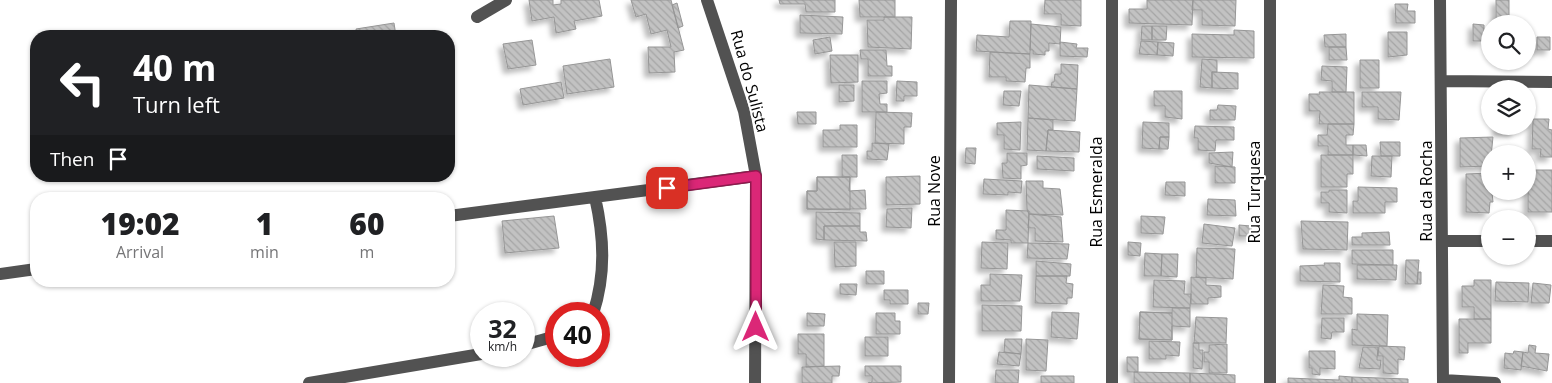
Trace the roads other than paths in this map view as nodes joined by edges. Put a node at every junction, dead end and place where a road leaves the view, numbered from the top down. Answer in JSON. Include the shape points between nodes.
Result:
{"nodes":[{"id":1,"x":506,"y":0,"type":"edge"},
{"id":2,"x":707,"y":0,"type":"edge"},
{"id":3,"x":951,"y":0,"type":"edge"},
{"id":4,"x":1112,"y":0,"type":"edge"},
{"id":5,"x":1270,"y":0,"type":"edge"},
{"id":6,"x":1440,"y":0,"type":"edge"},
{"id":7,"x":477,"y":16,"type":"dead end"},
{"id":8,"x":1442,"y":81,"type":"junction"},
{"id":9,"x":1552,"y":82,"type":"edge"},
{"id":10,"x":756,"y":176,"type":"junction"},
{"id":11,"x":596,"y":197,"type":"junction"},
{"id":12,"x":455,"y":215,"type":"edge"},
{"id":13,"x":1442,"y":241,"type":"junction"},
{"id":14,"x":1481,"y":241,"type":"edge"},
{"id":15,"x":1536,"y":241,"type":"edge"},
{"id":16,"x":1552,"y":241,"type":"edge"},
{"id":17,"x":30,"y":270,"type":"edge"},
{"id":18,"x":0,"y":274,"type":"edge"},
{"id":19,"x":596,"y":302,"type":"edge"},
{"id":20,"x":470,"y":356,"type":"edge"},
{"id":21,"x":1443,"y":382,"type":"edge"},
{"id":22,"x":309,"y":383,"type":"edge"},
{"id":23,"x":755,"y":383,"type":"edge"},
{"id":24,"x":949,"y":383,"type":"edge"},
{"id":25,"x":1112,"y":383,"type":"edge"},
{"id":26,"x":1270,"y":383,"type":"edge"},
{"id":27,"x":1495,"y":383,"type":"edge"}],
"edges":[{"from":1,"to":7,"type":"street"},
{"from":2,"to":10,"type":"street","name":"Rua do Sulista","via":[[744,111]]},
{"from":3,"to":24,"type":"street","name":"Rua Nove"},
{"from":4,"to":25,"type":"street","name":"Rua Esmeralda"},
{"from":5,"to":26,"type":"street","name":"Rua Turquesa"},
{"from":6,"to":8,"type":"street","name":"Rua da Rocha"},
{"from":8,"to":9,"type":"street"},
{"from":8,"to":13,"type":"street","name":"Rua da Rocha"},
{"from":10,"to":11,"type":"street"},
{"from":10,"to":23,"type":"street","name":"Rua do Sulista"},
{"from":11,"to":12,"type":"street"},
{"from":11,"to":19,"type":"street","via":[[602,231],[603,276]]},
{"from":13,"to":14,"type":"street"},
{"from":13,"to":21,"type":"street","name":"Rua da Rocha"},
{"from":15,"to":16,"type":"street"},
{"from":17,"to":18,"type":"street"},
{"from":20,"to":22,"type":"street"},
{"from":21,"to":27,"type":"street"}]}
